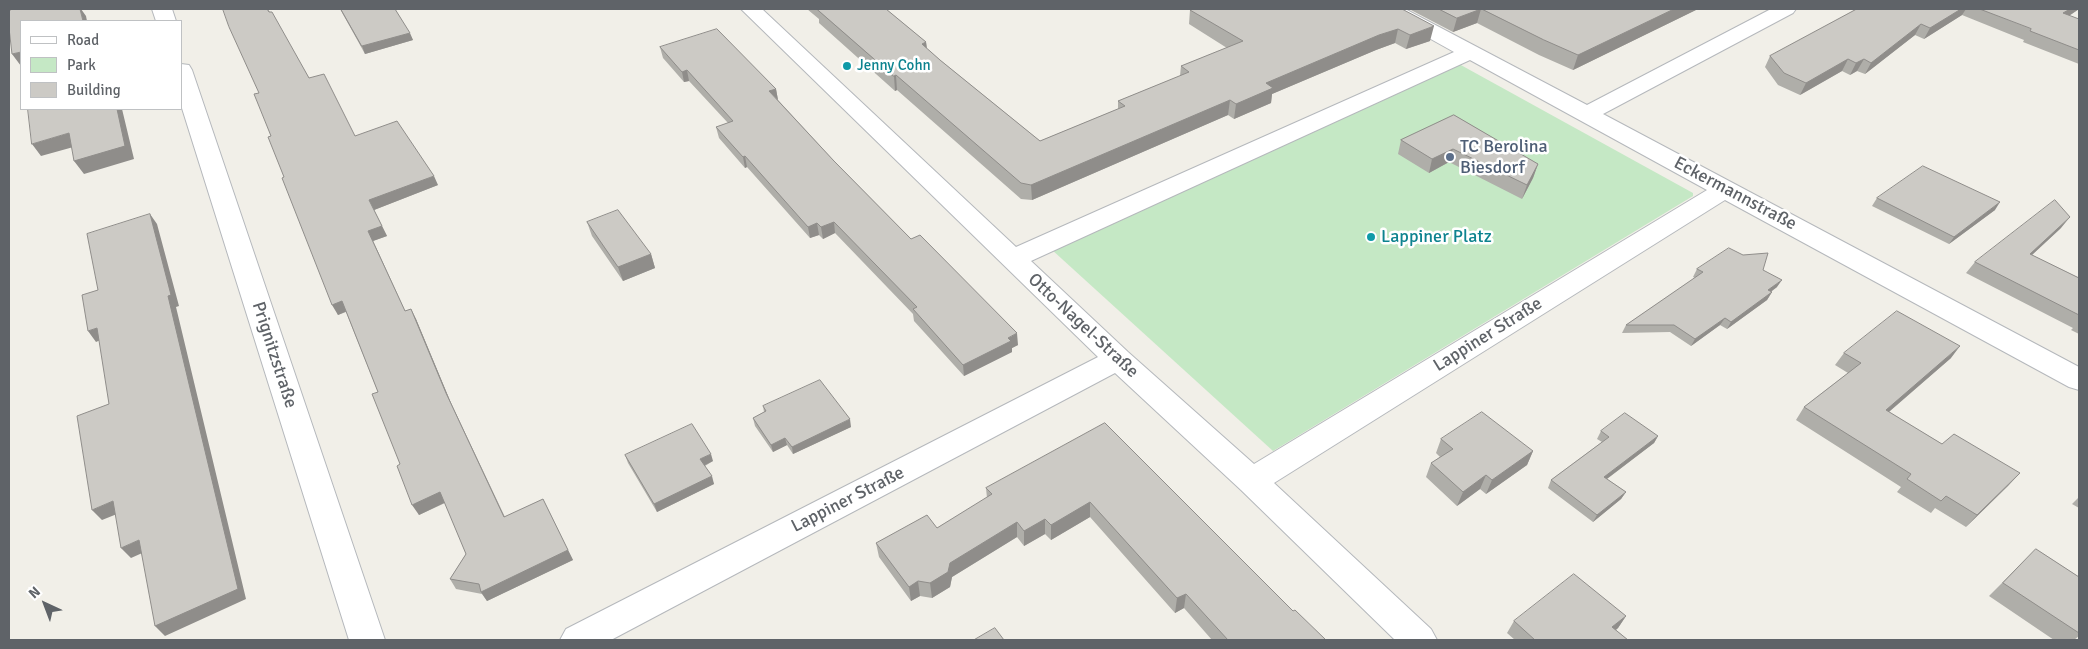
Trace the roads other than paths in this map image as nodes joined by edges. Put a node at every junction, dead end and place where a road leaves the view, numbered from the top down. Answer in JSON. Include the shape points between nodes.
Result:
{"nodes":[{"id":1,"x":751,"y":9,"type":"edge"},
{"id":2,"x":1391,"y":9,"type":"edge"},
{"id":3,"x":1786,"y":9,"type":"edge"},
{"id":4,"x":1470,"y":52,"type":"junction"},
{"id":5,"x":182,"y":73,"type":"edge"},
{"id":6,"x":1587,"y":114,"type":"junction"},
{"id":7,"x":1725,"y":189,"type":"junction"},
{"id":8,"x":1012,"y":259,"type":"junction"},
{"id":9,"x":1118,"y":359,"type":"junction"},
{"id":10,"x":2079,"y":380,"type":"edge"},
{"id":11,"x":1252,"y":481,"type":"junction"},
{"id":12,"x":367,"y":640,"type":"edge"},
{"id":13,"x":578,"y":640,"type":"edge"},
{"id":14,"x":1419,"y":640,"type":"edge"}],
"edges":[{"from":1,"to":8,"type":"street","name":"Otto-Nagel-Straße"},
{"from":2,"to":4,"type":"street","name":"Eckermannstraße"},
{"from":3,"to":6,"type":"street"},
{"from":4,"to":6,"type":"street","name":"Eckermannstraße"},
{"from":4,"to":8,"type":"street"},
{"from":5,"to":12,"type":"street","name":"Prignitzstraße"},
{"from":6,"to":7,"type":"street","name":"Eckermannstraße"},
{"from":7,"to":10,"type":"street","name":"Eckermannstraße"},
{"from":7,"to":11,"type":"street","name":"Lappiner Straße"},
{"from":8,"to":9,"type":"street","name":"Otto-Nagel-Straße"},
{"from":9,"to":11,"type":"street","name":"Otto-Nagel-Straße"},
{"from":9,"to":13,"type":"street","name":"Lappiner Straße"},
{"from":11,"to":14,"type":"street","name":"Otto-Nagel-Straße"}]}
